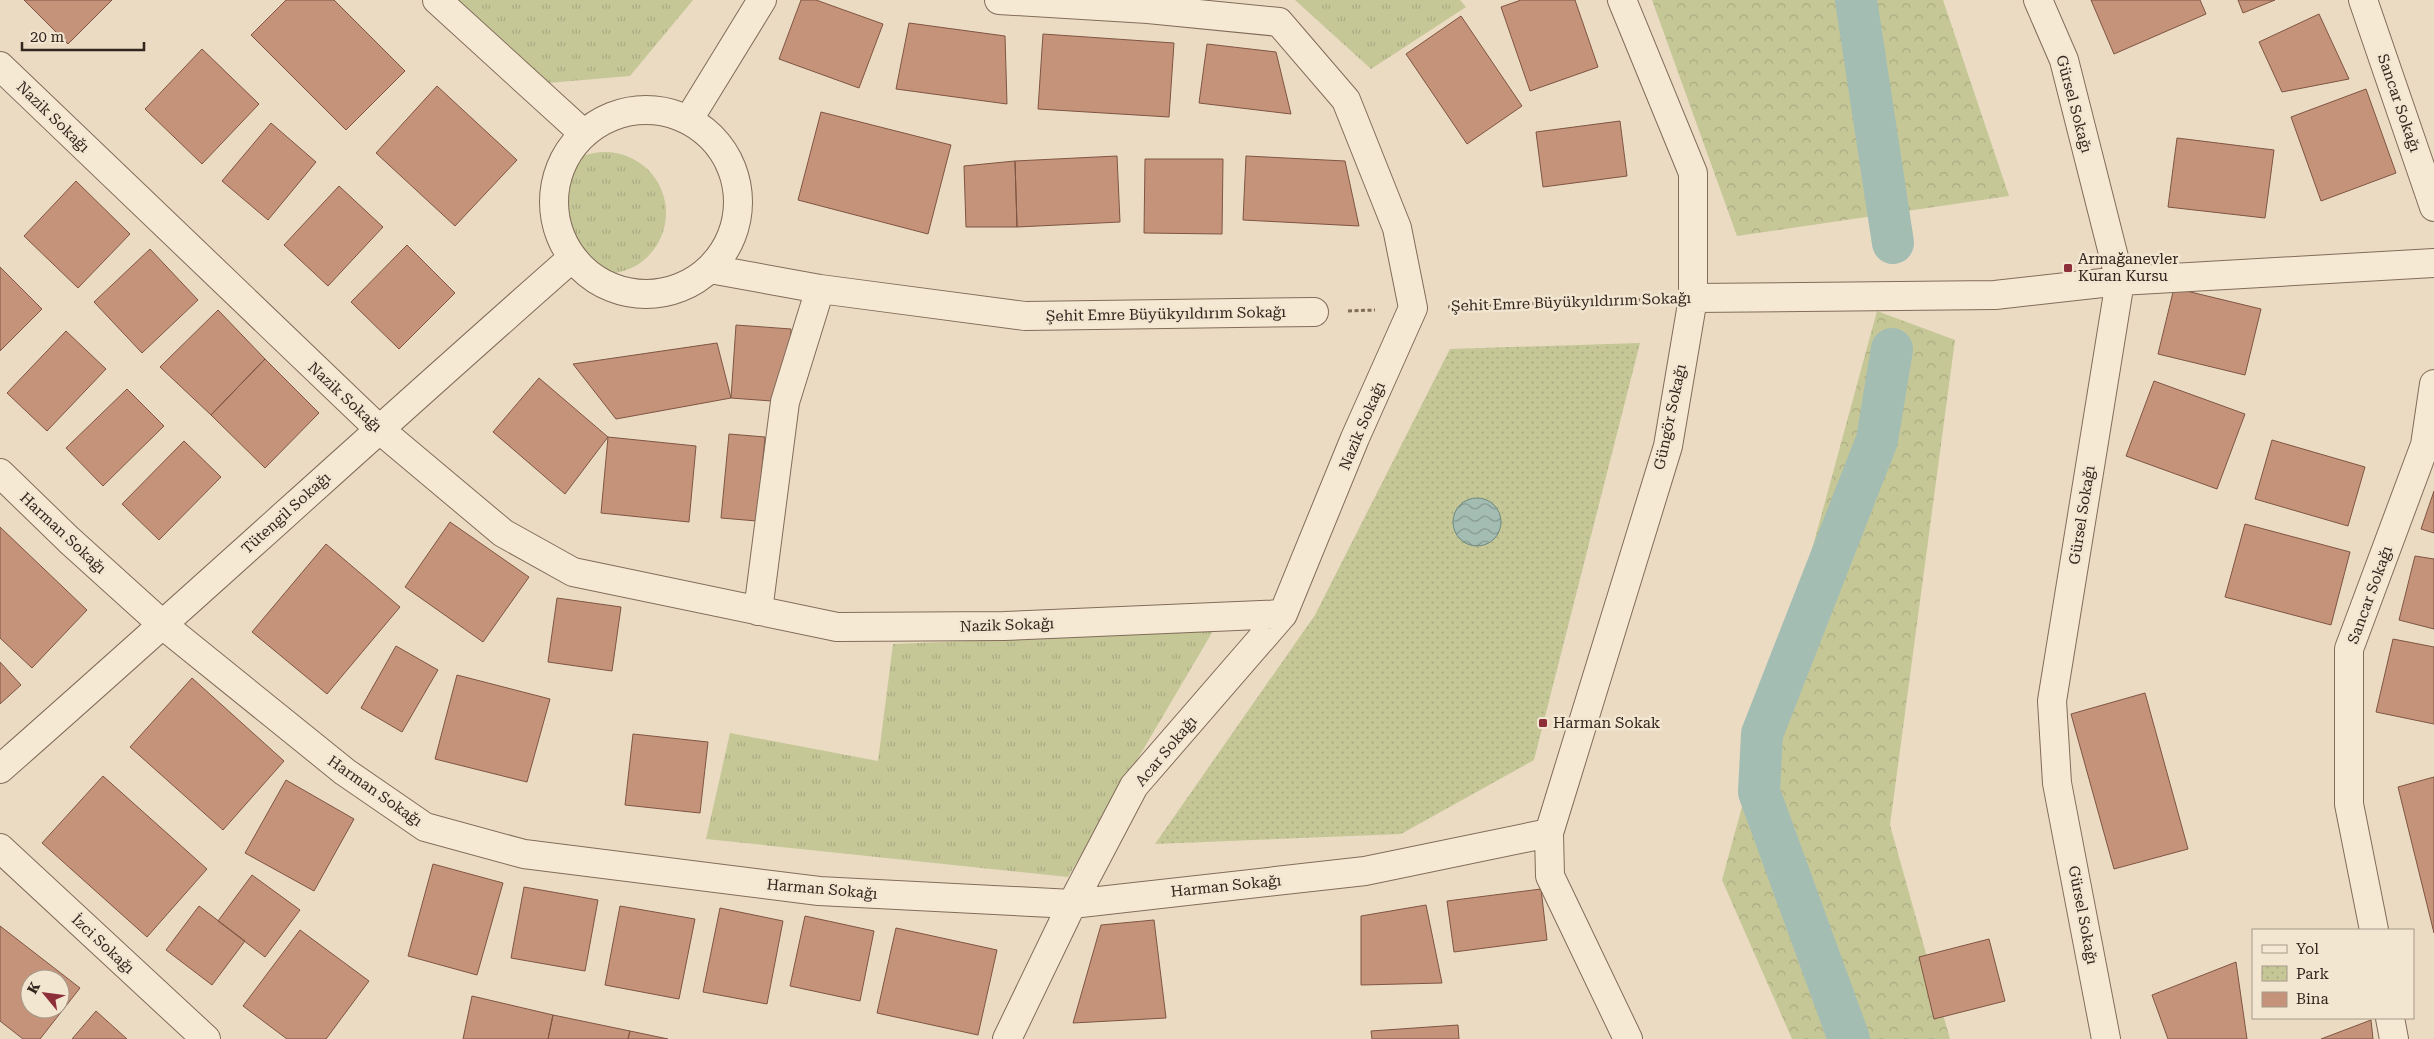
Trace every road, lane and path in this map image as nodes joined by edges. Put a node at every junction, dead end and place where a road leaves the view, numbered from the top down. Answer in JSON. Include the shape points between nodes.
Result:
{"nodes":[{"id":1,"x":437,"y":0,"type":"edge"},
{"id":2,"x":762,"y":0,"type":"edge"},
{"id":3,"x":999,"y":0,"type":"edge"},
{"id":4,"x":1622,"y":0,"type":"edge"},
{"id":5,"x":2038,"y":0,"type":"edge"},
{"id":6,"x":2363,"y":0,"type":"edge"},
{"id":7,"x":0,"y":66,"type":"edge"},
{"id":8,"x":689,"y":119,"type":"junction"},
{"id":9,"x":584,"y":134,"type":"junction"},
{"id":10,"x":2434,"y":207,"type":"edge"},
{"id":11,"x":572,"y":258,"type":"junction"},
{"id":12,"x":2434,"y":263,"type":"edge"},
{"id":13,"x":710,"y":269,"type":"junction"},
{"id":14,"x":2120,"y":281,"type":"junction"},
{"id":15,"x":820,"y":289,"type":"junction"},
{"id":16,"x":1692,"y":298,"type":"junction"},
{"id":17,"x":1413,"y":308,"type":"junction"},
{"id":18,"x":1314,"y":312,"type":"joint"},
{"id":19,"x":2434,"y":384,"type":"edge"},
{"id":20,"x":379,"y":429,"type":"junction"},
{"id":21,"x":0,"y":473,"type":"edge"},
{"id":22,"x":758,"y":611,"type":"junction"},
{"id":23,"x":1283,"y":614,"type":"junction"},
{"id":24,"x":163,"y":625,"type":"junction"},
{"id":25,"x":0,"y":769,"type":"edge"},
{"id":26,"x":1549,"y":832,"type":"junction"},
{"id":27,"x":0,"y":848,"type":"edge"},
{"id":28,"x":1072,"y":904,"type":"junction"},
{"id":29,"x":2374,"y":929,"type":"edge"},
{"id":30,"x":2390,"y":1019,"type":"edge"},
{"id":31,"x":206,"y":1039,"type":"edge"},
{"id":32,"x":1008,"y":1039,"type":"edge"},
{"id":33,"x":1628,"y":1039,"type":"edge"},
{"id":34,"x":2106,"y":1039,"type":"edge"},
{"id":35,"x":2394,"y":1039,"type":"edge"}],
"edges":[{"from":1,"to":9,"type":"street"},
{"from":2,"to":8,"type":"street"},
{"from":3,"to":17,"type":"street","via":[[1279,22],[1346,100],[1397,228]]},
{"from":4,"to":16,"type":"street","name":"Güngör Sokağı","via":[[1693,173]]},
{"from":5,"to":14,"type":"street","name":"Gürsel Sokağı","via":[[2064,60]]},
{"from":6,"to":10,"type":"street","name":"Sancar Sokağı"},
{"from":7,"to":20,"type":"street","name":"Nazik Sokağı"},
{"from":8,"to":9,"type":"street","via":[[658,110],[626,111]]},
{"from":8,"to":13,"type":"street","via":[[724,150],[737,180],[736,220],[729,243]]},
{"from":9,"to":11,"type":"street","via":[[564,159],[554,190],[556,222]]},
{"from":11,"to":13,"type":"street","via":[[597,280],[626,292],[658,294],[689,284]]},
{"from":11,"to":20,"type":"street","name":"Tütengil Sokağı"},
{"from":12,"to":14,"type":"street","name":"Şehit Emre Büyükyıldırım Sokağı"},
{"from":13,"to":15,"type":"street","name":"Şehit Emre Büyükyıldırım Sokağı"},
{"from":14,"to":16,"type":"street","name":"Şehit Emre Büyükyıldırım Sokağı","via":[[1995,295]]},
{"from":14,"to":34,"type":"street","name":"Gürsel Sokağı","via":[[2052,701],[2057,783]]},
{"from":15,"to":18,"type":"street","name":"Şehit Emre Büyükyıldırım Sokağı","via":[[1025,316]]},
{"from":15,"to":22,"type":"street","via":[[785,402]]},
{"from":16,"to":17,"type":"path","name":"Şehit Emre Büyükyıldırım Sokağı"},
{"from":16,"to":26,"type":"street","name":"Güngör Sokağı","via":[[1668,446]]},
{"from":17,"to":18,"type":"path","name":"Şehit Emre Büyükyıldırım Sokağı"},
{"from":17,"to":23,"type":"street","name":"Nazik Sokağı","via":[[1355,438]]},
{"from":19,"to":29,"type":"street","name":"Sancar Sokağı","via":[[2425,445],[2349,649],[2350,804]]},
{"from":20,"to":22,"type":"street","name":"Nazik Sokağı","via":[[503,533],[573,572]]},
{"from":20,"to":24,"type":"street","name":"Tütengil Sokağı"},
{"from":21,"to":24,"type":"street","name":"Harman Sokağı"},
{"from":22,"to":23,"type":"street","name":"Nazik Sokağı","via":[[836,627],[1004,626]]},
{"from":23,"to":28,"type":"street","name":"Acar Sokağı","via":[[1134,786]]},
{"from":24,"to":25,"type":"street","name":"Tütengil Sokağı"},
{"from":24,"to":28,"type":"street","name":"Harman Sokağı","via":[[346,772],[425,827],[524,854],[819,892]]},
{"from":26,"to":28,"type":"street","name":"Harman Sokağı","via":[[1365,871]]},
{"from":26,"to":33,"type":"street","via":[[1550,876]]},
{"from":27,"to":31,"type":"street","name":"İzci Sokağı"},
{"from":28,"to":32,"type":"street","name":"Acar Sokağı"},
{"from":30,"to":35,"type":"street"}]}
